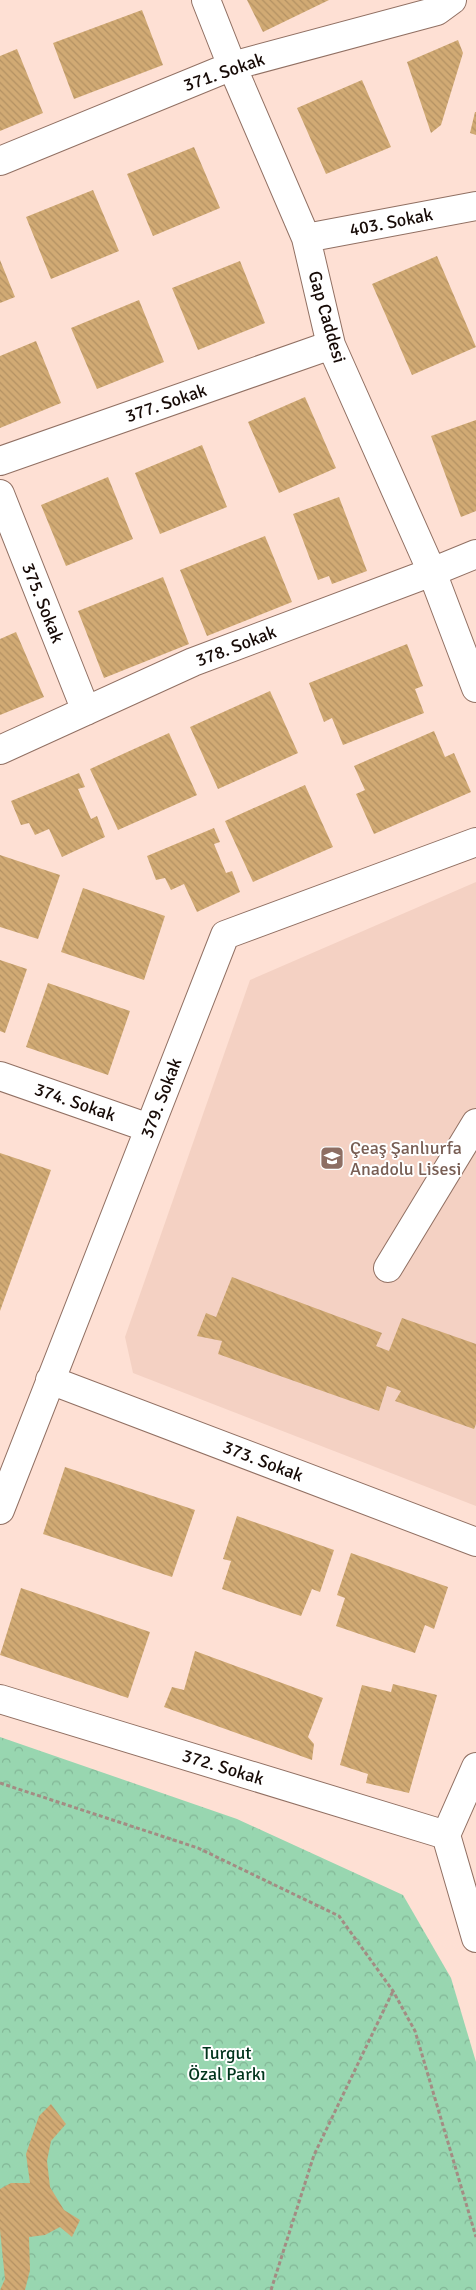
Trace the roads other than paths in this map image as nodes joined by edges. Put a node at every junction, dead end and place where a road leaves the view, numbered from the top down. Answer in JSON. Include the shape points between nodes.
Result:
{"nodes":[{"id":1,"x":206,"y":0,"type":"edge"},
{"id":2,"x":452,"y":0,"type":"edge"},
{"id":3,"x":232,"y":66,"type":"junction"},
{"id":4,"x":0,"y":161,"type":"edge"},
{"id":5,"x":476,"y":206,"type":"edge"},
{"id":6,"x":306,"y":238,"type":"junction"},
{"id":7,"x":331,"y":346,"type":"junction"},
{"id":8,"x":0,"y":461,"type":"edge"},
{"id":9,"x":0,"y":494,"type":"edge"},
{"id":10,"x":476,"y":554,"type":"edge"},
{"id":11,"x":432,"y":572,"type":"junction"},
{"id":12,"x":476,"y":688,"type":"edge"},
{"id":13,"x":86,"y":711,"type":"junction"},
{"id":14,"x":0,"y":750,"type":"edge"},
{"id":15,"x":476,"y":842,"type":"edge"},
{"id":16,"x":0,"y":1076,"type":"edge"},
{"id":17,"x":476,"y":1123,"type":"edge"},
{"id":18,"x":149,"y":1128,"type":"junction"},
{"id":19,"x":388,"y":1268,"type":"dead end"},
{"id":20,"x":50,"y":1380,"type":"junction"},
{"id":21,"x":0,"y":1510,"type":"edge"},
{"id":22,"x":476,"y":1542,"type":"edge"},
{"id":23,"x":0,"y":1699,"type":"edge"},
{"id":24,"x":476,"y":1767,"type":"edge"},
{"id":25,"x":446,"y":1835,"type":"junction"},
{"id":26,"x":476,"y":1938,"type":"edge"}],
"edges":[{"from":1,"to":3,"type":"street","name":"Gap Caddesi"},
{"from":2,"to":3,"type":"street","name":"371. Sokak","via":[[437,11]]},
{"from":3,"to":4,"type":"street","name":"371. Sokak"},
{"from":3,"to":6,"type":"street","name":"Gap Caddesi"},
{"from":5,"to":6,"type":"street","name":"403. Sokak"},
{"from":6,"to":7,"type":"street","name":"Gap Caddesi"},
{"from":7,"to":8,"type":"street","name":"377. Sokak"},
{"from":7,"to":11,"type":"street","name":"Gap Caddesi"},
{"from":9,"to":13,"type":"street","name":"375. Sokak"},
{"from":10,"to":11,"type":"street","name":"378. Sokak"},
{"from":11,"to":12,"type":"street","name":"Gap Caddesi"},
{"from":11,"to":13,"type":"street","name":"378. Sokak","via":[[193,662]]},
{"from":13,"to":14,"type":"street","name":"378. Sokak"},
{"from":15,"to":18,"type":"street","name":"379. Sokak","via":[[225,935]]},
{"from":16,"to":18,"type":"street","name":"374. Sokak"},
{"from":17,"to":19,"type":"street"},
{"from":18,"to":20,"type":"street","name":"379. Sokak"},
{"from":20,"to":21,"type":"street","name":"379. Sokak"},
{"from":20,"to":22,"type":"street","name":"373. Sokak"},
{"from":23,"to":25,"type":"street","name":"372. Sokak"},
{"from":24,"to":25,"type":"street"},
{"from":25,"to":26,"type":"street"}]}
